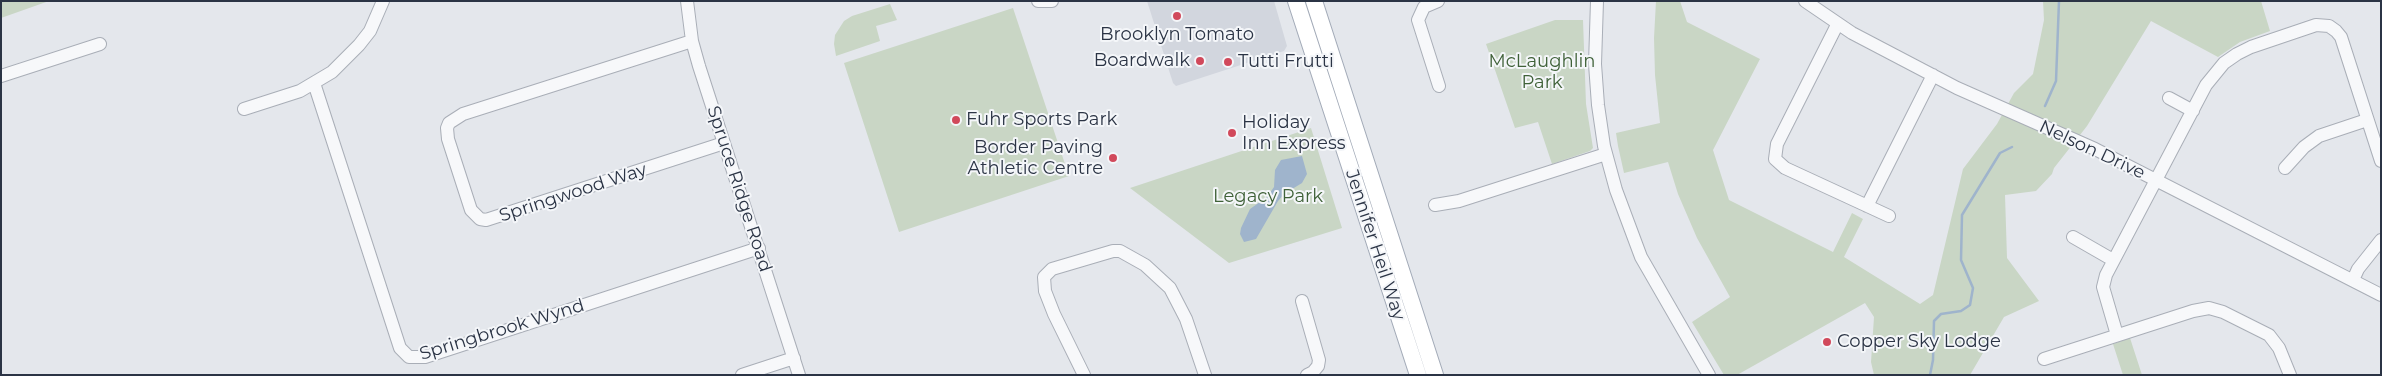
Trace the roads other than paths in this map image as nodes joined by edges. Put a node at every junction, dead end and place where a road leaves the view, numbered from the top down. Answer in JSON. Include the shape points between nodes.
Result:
{"nodes":[{"id":1,"x":383,"y":1,"type":"edge"},
{"id":2,"x":687,"y":1,"type":"edge"},
{"id":3,"x":1038,"y":1,"type":"edge"},
{"id":4,"x":1052,"y":1,"type":"edge"},
{"id":5,"x":1296,"y":1,"type":"edge"},
{"id":6,"x":1314,"y":1,"type":"edge"},
{"id":7,"x":1438,"y":1,"type":"edge"},
{"id":8,"x":1597,"y":1,"type":"edge"},
{"id":9,"x":1805,"y":1,"type":"edge"},
{"id":10,"x":1838,"y":25,"type":"junction"},
{"id":11,"x":692,"y":41,"type":"junction"},
{"id":12,"x":100,"y":44,"type":"dead end"},
{"id":13,"x":1933,"y":75,"type":"junction"},
{"id":14,"x":1,"y":76,"type":"edge"},
{"id":15,"x":314,"y":84,"type":"junction"},
{"id":16,"x":1439,"y":86,"type":"dead end"},
{"id":17,"x":2169,"y":98,"type":"dead end"},
{"id":18,"x":244,"y":109,"type":"dead end"},
{"id":19,"x":2193,"y":110,"type":"junction"},
{"id":20,"x":2367,"y":120,"type":"junction"},
{"id":21,"x":724,"y":143,"type":"junction"},
{"id":22,"x":1606,"y":154,"type":"junction"},
{"id":23,"x":2381,"y":161,"type":"edge"},
{"id":24,"x":2285,"y":168,"type":"dead end"},
{"id":25,"x":2156,"y":180,"type":"junction"},
{"id":26,"x":1435,"y":205,"type":"dead end"},
{"id":27,"x":1867,"y":206,"type":"junction"},
{"id":28,"x":1889,"y":216,"type":"dead end"},
{"id":29,"x":2073,"y":237,"type":"dead end"},
{"id":30,"x":2381,"y":240,"type":"edge"},
{"id":31,"x":759,"y":248,"type":"junction"},
{"id":32,"x":2114,"y":260,"type":"junction"},
{"id":33,"x":2353,"y":280,"type":"junction"},
{"id":34,"x":2381,"y":295,"type":"edge"},
{"id":35,"x":1302,"y":301,"type":"dead end"},
{"id":36,"x":2117,"y":335,"type":"junction"},
{"id":37,"x":794,"y":358,"type":"junction"},
{"id":38,"x":2044,"y":359,"type":"dead end"},
{"id":39,"x":742,"y":375,"type":"edge"},
{"id":40,"x":799,"y":375,"type":"edge"},
{"id":41,"x":1084,"y":375,"type":"edge"},
{"id":42,"x":1205,"y":375,"type":"edge"},
{"id":43,"x":1307,"y":375,"type":"edge"},
{"id":44,"x":1418,"y":375,"type":"edge"},
{"id":45,"x":1435,"y":375,"type":"edge"},
{"id":46,"x":1709,"y":375,"type":"edge"},
{"id":47,"x":2290,"y":375,"type":"edge"}],
"edges":[{"from":1,"to":15,"type":"street","via":[[370,31],[359,45],[332,72]]},
{"from":2,"to":11,"type":"street","name":"Spruce Ridge Road"},
{"from":3,"to":4,"type":"street"},
{"from":5,"to":44,"type":"main road","name":"Jennifer Heil Way"},
{"from":6,"to":45,"type":"main road","name":"Jennifer Heil Way"},
{"from":7,"to":16,"type":"street","via":[[1424,7],[1418,20]]},
{"from":8,"to":22,"type":"street","via":[[1595,64]]},
{"from":9,"to":10,"type":"street","name":"Nelson Drive"},
{"from":10,"to":13,"type":"street","name":"Nelson Drive"},
{"from":10,"to":27,"type":"street","via":[[1777,144],[1775,159],[1785,168]]},
{"from":11,"to":21,"type":"street","name":"Spruce Ridge Road"},
{"from":11,"to":21,"type":"street","name":"Springwood Way","via":[[462,114],[449,123],[448,139],[471,210],[486,220]]},
{"from":12,"to":14,"type":"street"},
{"from":13,"to":25,"type":"street","name":"Nelson Drive"},
{"from":13,"to":27,"type":"street"},
{"from":15,"to":18,"type":"street"},
{"from":15,"to":31,"type":"street","name":"Springbrook Wynd","via":[[400,348],[409,357],[424,357]]},
{"from":17,"to":19,"type":"street"},
{"from":19,"to":20,"type":"street","via":[[2224,62],[2251,46],[2323,25],[2330,26],[2341,37]]},
{"from":19,"to":25,"type":"street"},
{"from":20,"to":23,"type":"street"},
{"from":20,"to":24,"type":"street","via":[[2319,136]]},
{"from":21,"to":31,"type":"street","name":"Spruce Ridge Road"},
{"from":22,"to":26,"type":"street","via":[[1460,201]]},
{"from":22,"to":46,"type":"street","via":[[1624,216],[1641,257]]},
{"from":25,"to":32,"type":"street"},
{"from":25,"to":33,"type":"street","name":"Nelson Drive"},
{"from":27,"to":28,"type":"street"},
{"from":29,"to":32,"type":"street"},
{"from":30,"to":33,"type":"street"},
{"from":31,"to":37,"type":"street","name":"Spruce Ridge Road"},
{"from":32,"to":36,"type":"street","via":[[2103,287]]},
{"from":33,"to":34,"type":"street","name":"Nelson Drive"},
{"from":35,"to":43,"type":"street","via":[[1319,360],[1318,366]]},
{"from":36,"to":38,"type":"street"},
{"from":36,"to":47,"type":"street","via":[[2209,308],[2261,330],[2275,341]]},
{"from":37,"to":39,"type":"street"},
{"from":37,"to":40,"type":"street","name":"Spruce Ridge Road"},
{"from":41,"to":42,"type":"street","via":[[1054,314],[1045,291],[1044,277],[1052,269],[1120,251],[1145,265],[1170,288],[1186,319]]}]}
